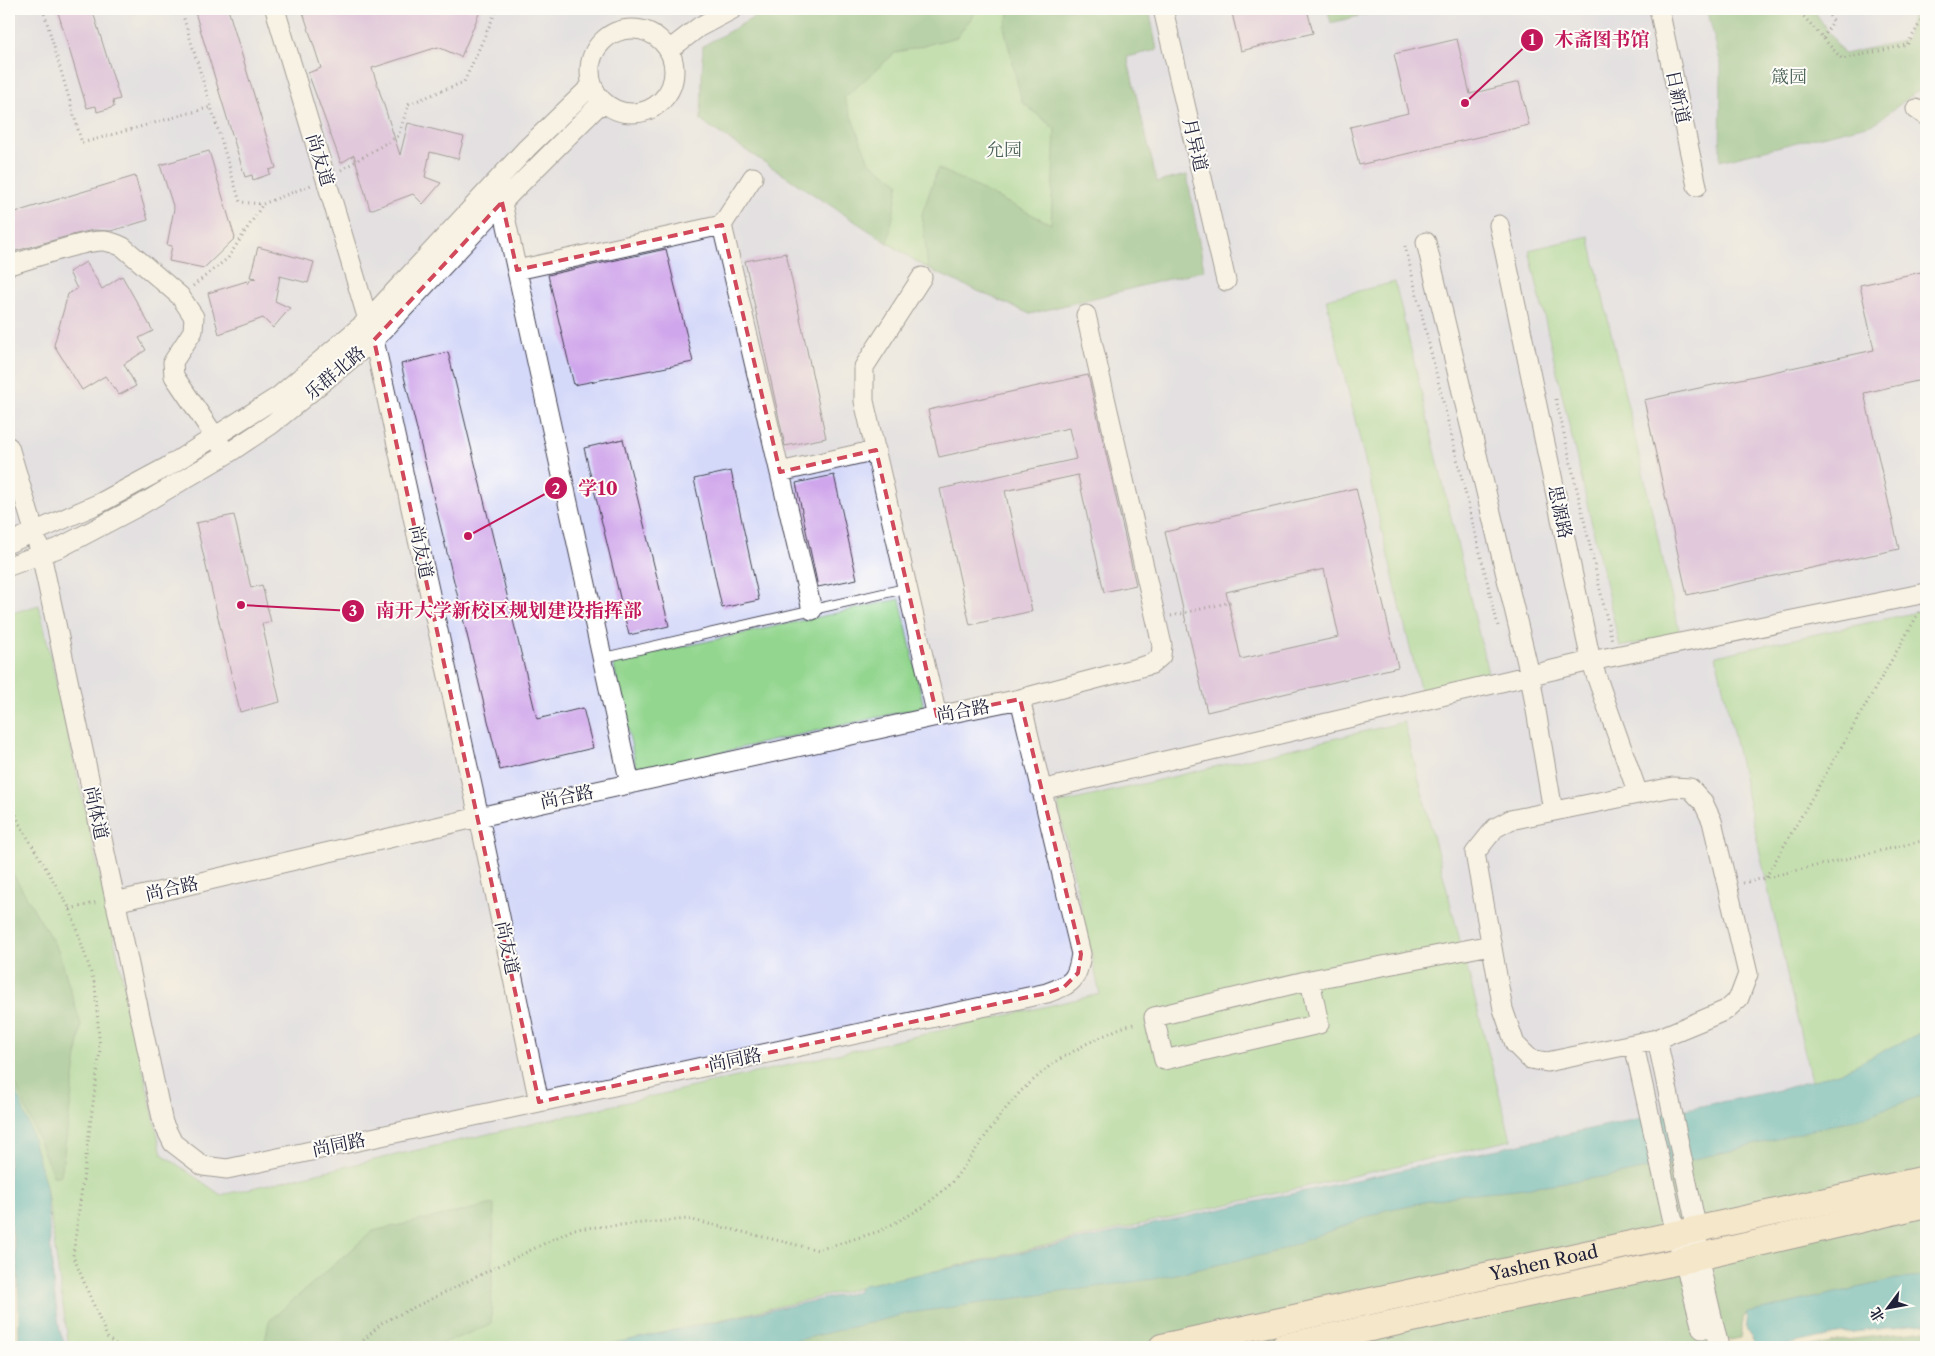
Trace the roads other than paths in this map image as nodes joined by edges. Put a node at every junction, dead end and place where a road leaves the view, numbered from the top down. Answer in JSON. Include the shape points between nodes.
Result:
{"nodes":[{"id":1,"x":275,"y":9,"type":"edge"},
{"id":2,"x":733,"y":9,"type":"edge"},
{"id":3,"x":1163,"y":9,"type":"edge"},
{"id":4,"x":1659,"y":9,"type":"edge"},
{"id":5,"x":668,"y":50,"type":"junction"},
{"id":6,"x":592,"y":86,"type":"junction"},
{"id":7,"x":602,"y":102,"type":"junction"},
{"id":8,"x":753,"y":177,"type":"dead end"},
{"id":9,"x":497,"y":180,"type":"junction"},
{"id":10,"x":1697,"y":186,"type":"dead end"},
{"id":11,"x":502,"y":202,"type":"junction"},
{"id":12,"x":722,"y":225,"type":"junction"},
{"id":13,"x":1499,"y":225,"type":"dead end"},
{"id":14,"x":1426,"y":242,"type":"dead end"},
{"id":15,"x":9,"y":265,"type":"edge"},
{"id":16,"x":517,"y":270,"type":"junction"},
{"id":17,"x":922,"y":277,"type":"dead end"},
{"id":18,"x":1226,"y":281,"type":"dead end"},
{"id":19,"x":1086,"y":315,"type":"dead end"},
{"id":20,"x":368,"y":320,"type":"junction"},
{"id":21,"x":374,"y":340,"type":"junction"},
{"id":22,"x":215,"y":437,"type":"junction"},
{"id":23,"x":9,"y":447,"type":"edge"},
{"id":24,"x":876,"y":450,"type":"junction"},
{"id":25,"x":226,"y":454,"type":"junction"},
{"id":26,"x":780,"y":472,"type":"junction"},
{"id":27,"x":35,"y":533,"type":"junction"},
{"id":28,"x":9,"y":543,"type":"edge"},
{"id":29,"x":41,"y":554,"type":"junction"},
{"id":30,"x":9,"y":566,"type":"edge"},
{"id":31,"x":907,"y":588,"type":"junction"},
{"id":32,"x":1924,"y":601,"type":"edge"},
{"id":33,"x":812,"y":610,"type":"junction"},
{"id":34,"x":602,"y":658,"type":"junction"},
{"id":35,"x":1591,"y":661,"type":"junction"},
{"id":36,"x":1530,"y":675,"type":"junction"},
{"id":37,"x":1020,"y":700,"type":"junction"},
{"id":38,"x":937,"y":716,"type":"junction"},
{"id":39,"x":630,"y":784,"type":"junction"},
{"id":40,"x":1041,"y":790,"type":"junction"},
{"id":41,"x":1638,"y":794,"type":"junction"},
{"id":42,"x":1553,"y":811,"type":"junction"},
{"id":43,"x":479,"y":817,"type":"junction"},
{"id":44,"x":115,"y":900,"type":"junction"},
{"id":45,"x":1491,"y":946,"type":"junction"},
{"id":46,"x":1310,"y":980,"type":"junction"},
{"id":47,"x":1657,"y":1039,"type":"junction"},
{"id":48,"x":1634,"y":1045,"type":"junction"},
{"id":49,"x":540,"y":1102,"type":"junction"},
{"id":50,"x":203,"y":1166,"type":"joint"},
{"id":51,"x":1926,"y":1179,"type":"edge"},
{"id":52,"x":1926,"y":1204,"type":"edge"},
{"id":53,"x":1686,"y":1232,"type":"junction"},
{"id":54,"x":1691,"y":1259,"type":"junction"},
{"id":55,"x":1162,"y":1347,"type":"edge"},
{"id":56,"x":1284,"y":1347,"type":"edge"},
{"id":57,"x":1706,"y":1347,"type":"edge"},
{"id":58,"x":1718,"y":1347,"type":"edge"}],
"edges":[{"from":1,"to":20,"type":"street","name":"尚友道"},
{"from":2,"to":5,"type":"street","via":[[699,27]]},
{"from":3,"to":18,"type":"street","name":"月异道"},
{"from":4,"to":10,"type":"street","name":"日新道"},
{"from":5,"to":6,"type":"street","via":[[661,40],[646,31],[616,31],[596,48],[589,73]]},
{"from":5,"to":7,"type":"street","via":[[673,61],[672,85],[659,104],[637,114],[624,113]]},
{"from":6,"to":7,"type":"street"},
{"from":6,"to":9,"type":"street","name":"乐群北路"},
{"from":7,"to":11,"type":"street","name":"乐群北路"},
{"from":8,"to":12,"type":"street"},
{"from":9,"to":11,"type":"street"},
{"from":9,"to":20,"type":"street","name":"乐群北路"},
{"from":11,"to":16,"type":"street"},
{"from":11,"to":21,"type":"street","name":"乐群北路"},
{"from":12,"to":16,"type":"street"},
{"from":12,"to":26,"type":"street"},
{"from":13,"to":35,"type":"street","name":"思源路"},
{"from":14,"to":36,"type":"street"},
{"from":15,"to":22,"type":"street","via":[[102,241],[123,247],[180,296],[194,317],[193,330],[173,362],[174,376]]},
{"from":16,"to":34,"type":"street"},
{"from":17,"to":24,"type":"street","via":[[864,367],[864,401]]},
{"from":19,"to":37,"type":"street","name":"尚合路","via":[[1162,644],[1162,656],[1152,664]]},
{"from":20,"to":21,"type":"street","name":"尚友道"},
{"from":20,"to":22,"type":"street","name":"乐群北路","via":[[278,396]]},
{"from":21,"to":25,"type":"street","name":"乐群北路","via":[[272,424]]},
{"from":21,"to":43,"type":"street","name":"尚友道"},
{"from":22,"to":25,"type":"street"},
{"from":22,"to":27,"type":"street","name":"乐群北路","via":[[100,503]]},
{"from":23,"to":27,"type":"street","name":"尚体道"},
{"from":24,"to":26,"type":"street"},
{"from":24,"to":31,"type":"street"},
{"from":25,"to":29,"type":"street","name":"乐群北路","via":[[139,506],[61,547]]},
{"from":26,"to":33,"type":"street"},
{"from":27,"to":28,"type":"street","name":"乐群北路"},
{"from":27,"to":29,"type":"street","name":"尚体道"},
{"from":29,"to":30,"type":"street","name":"乐群北路"},
{"from":29,"to":44,"type":"street","name":"尚体道"},
{"from":31,"to":33,"type":"lane"},
{"from":31,"to":38,"type":"street"},
{"from":32,"to":35,"type":"street"},
{"from":33,"to":34,"type":"lane"},
{"from":34,"to":39,"type":"street"},
{"from":35,"to":36,"type":"street"},
{"from":35,"to":41,"type":"street","name":"思源路"},
{"from":36,"to":40,"type":"street"},
{"from":36,"to":42,"type":"street"},
{"from":37,"to":38,"type":"street","name":"尚合路"},
{"from":37,"to":40,"type":"street","name":"尚同路"},
{"from":38,"to":39,"type":"street","name":"尚合路"},
{"from":39,"to":43,"type":"street","name":"尚合路"},
{"from":40,"to":49,"type":"street","name":"尚同路","via":[[1081,954],[1078,973],[1064,987]]},
{"from":41,"to":42,"type":"street"},
{"from":41,"to":47,"type":"street","via":[[1673,786],[1690,788],[1703,802],[1712,822],[1748,974],[1739,998],[1726,1010]]},
{"from":42,"to":45,"type":"street","via":[[1510,820],[1495,828],[1475,853]]},
{"from":43,"to":44,"type":"street","name":"尚合路"},
{"from":43,"to":49,"type":"street","name":"尚友道"},
{"from":44,"to":50,"type":"street","name":"尚体道","via":[[163,1123],[173,1142]]},
{"from":45,"to":46,"type":"street"},
{"from":45,"to":48,"type":"street","via":[[1503,1009],[1515,1044],[1530,1059],[1547,1062]]},
{"from":46,"to":46,"type":"street","via":[[1319,1024],[1164,1060],[1154,1017]]},
{"from":47,"to":48,"type":"street"},
{"from":47,"to":53,"type":"street","via":[[1684,1170]]},
{"from":48,"to":53,"type":"street","via":[[1663,1175]]},
{"from":49,"to":50,"type":"street","name":"尚同路","via":[[227,1169]]},
{"from":51,"to":53,"type":"main road","name":"Yashen Road"},
{"from":52,"to":54,"type":"main road","name":"Yashen Road"},
{"from":53,"to":54,"type":"street"},
{"from":53,"to":55,"type":"main road","name":"Yashen Road"},
{"from":54,"to":56,"type":"main road","name":"Yashen Road"},
{"from":54,"to":57,"type":"street"},
{"from":54,"to":58,"type":"street"}]}
